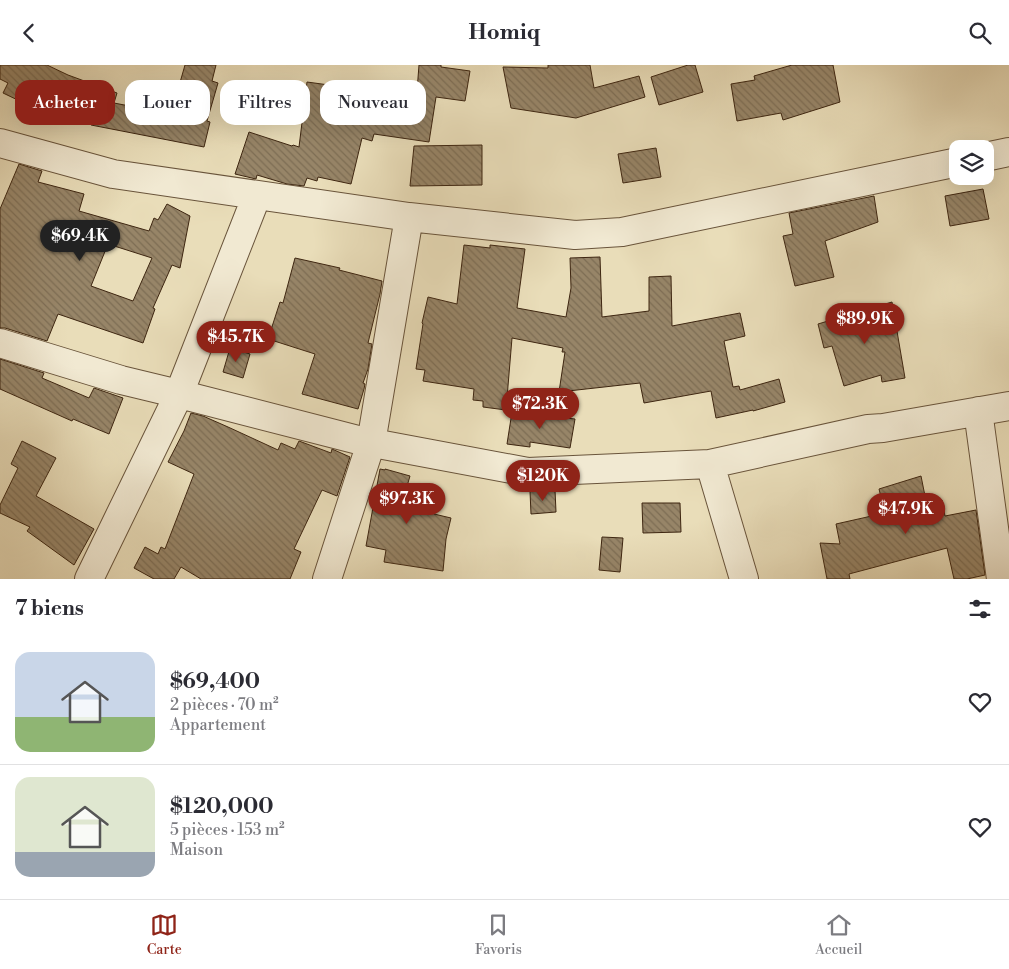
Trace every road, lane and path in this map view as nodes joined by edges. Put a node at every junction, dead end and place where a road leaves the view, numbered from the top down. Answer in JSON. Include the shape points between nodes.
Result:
{"nodes":[{"id":1,"x":0,"y":143,"type":"edge"},
{"id":2,"x":1009,"y":152,"type":"edge"},
{"id":3,"x":994,"y":155,"type":"edge"},
{"id":4,"x":949,"y":164,"type":"edge"},
{"id":5,"x":257,"y":195,"type":"junction"},
{"id":6,"x":409,"y":217,"type":"junction"},
{"id":7,"x":0,"y":343,"type":"edge"},
{"id":8,"x":179,"y":394,"type":"junction"},
{"id":9,"x":1009,"y":406,"type":"edge"},
{"id":10,"x":978,"y":411,"type":"junction"},
{"id":11,"x":371,"y":443,"type":"junction"},
{"id":12,"x":710,"y":464,"type":"junction"},
{"id":13,"x":89,"y":579,"type":"edge"},
{"id":14,"x":327,"y":579,"type":"edge"},
{"id":15,"x":744,"y":579,"type":"edge"},
{"id":16,"x":1001,"y":579,"type":"edge"}],
"edges":[{"from":1,"to":5,"type":"street","via":[[113,174]]},
{"from":2,"to":3,"type":"street"},
{"from":4,"to":6,"type":"street","via":[[622,232],[575,235]]},
{"from":5,"to":6,"type":"street"},
{"from":5,"to":8,"type":"street"},
{"from":6,"to":11,"type":"street"},
{"from":7,"to":8,"type":"street"},
{"from":8,"to":11,"type":"street"},
{"from":8,"to":13,"type":"street"},
{"from":9,"to":10,"type":"street"},
{"from":10,"to":12,"type":"street","via":[[868,429]]},
{"from":10,"to":16,"type":"street"},
{"from":11,"to":12,"type":"street","via":[[528,472]]},
{"from":11,"to":14,"type":"street"},
{"from":12,"to":15,"type":"street"}]}
